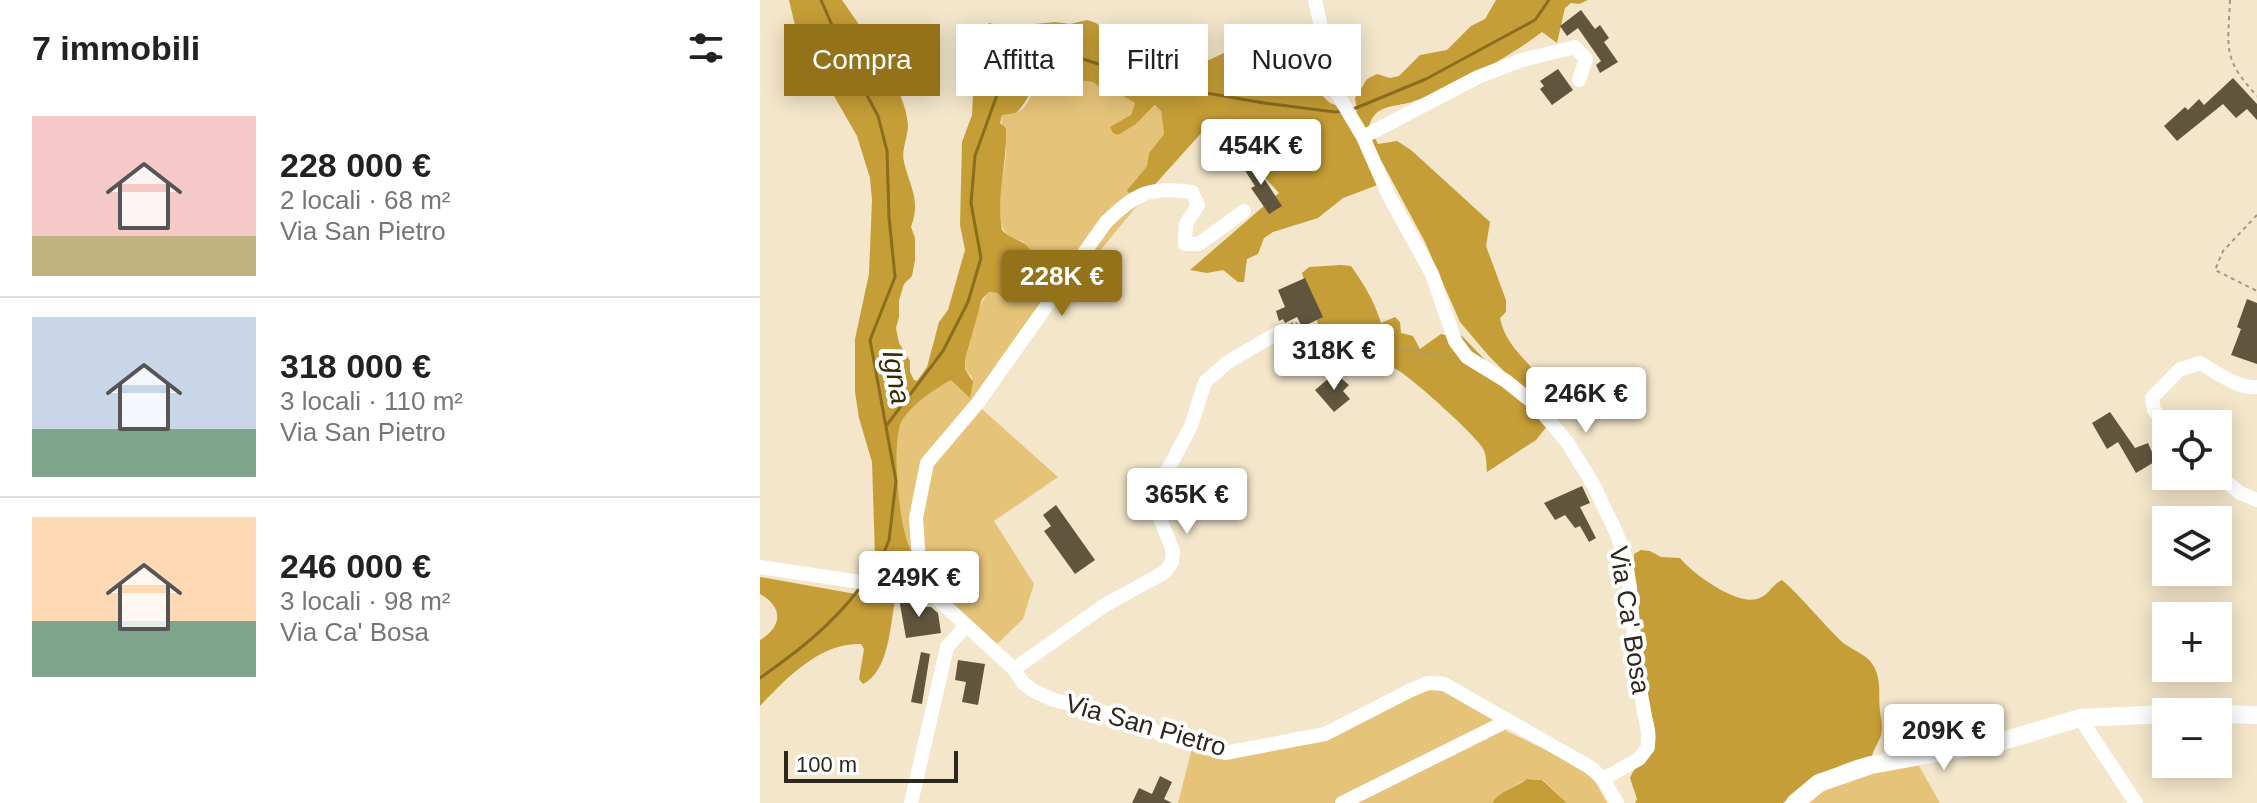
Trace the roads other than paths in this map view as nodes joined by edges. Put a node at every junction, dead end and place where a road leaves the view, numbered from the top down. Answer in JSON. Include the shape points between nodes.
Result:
{"nodes":[{"id":1,"x":1315,"y":0,"type":"edge"},
{"id":2,"x":1579,"y":80,"type":"dead end"},
{"id":3,"x":1363,"y":137,"type":"junction"},
{"id":4,"x":1244,"y":211,"type":"dead end"},
{"id":5,"x":1279,"y":332,"type":"road end"},
{"id":6,"x":2257,"y":387,"type":"edge"},
{"id":7,"x":2154,"y":410,"type":"edge"},
{"id":8,"x":2232,"y":486,"type":"edge"},
{"id":9,"x":2257,"y":500,"type":"edge"},
{"id":10,"x":760,"y":567,"type":"edge"},
{"id":11,"x":921,"y":591,"type":"junction"},
{"id":12,"x":965,"y":627,"type":"junction"},
{"id":13,"x":1014,"y":669,"type":"junction"},
{"id":14,"x":2232,"y":714,"type":"edge"},
{"id":15,"x":2152,"y":715,"type":"edge"},
{"id":16,"x":2257,"y":715,"type":"edge"},
{"id":17,"x":2080,"y":718,"type":"junction"},
{"id":18,"x":1507,"y":721,"type":"junction"},
{"id":19,"x":1603,"y":779,"type":"junction"},
{"id":20,"x":911,"y":803,"type":"edge"},
{"id":21,"x":1342,"y":803,"type":"edge"},
{"id":22,"x":1617,"y":803,"type":"edge"},
{"id":23,"x":1795,"y":803,"type":"edge"},
{"id":24,"x":2136,"y":803,"type":"edge"}],
"edges":[{"from":1,"to":3,"type":"street","via":[[1335,90]]},
{"from":2,"to":3,"type":"street","via":[[1586,59],[1575,47],[1522,60]]},
{"from":3,"to":19,"type":"street","name":"Via Ca' Bosa","via":[[1432,274],[1455,341],[1467,357],[1536,405],[1567,442],[1593,484],[1625,556],[1648,747],[1639,759]]},
{"from":4,"to":11,"type":"street","via":[[1199,244],[1185,244],[1186,224],[1198,205],[1192,192],[1166,188],[1131,198],[1106,222],[977,404],[927,463],[916,518]]},
{"from":5,"to":13,"type":"street","via":[[1205,382],[1159,496],[1157,511],[1173,551],[1165,572],[1105,605]]},
{"from":6,"to":7,"type":"street","via":[[2234,382],[2200,363],[2179,370],[2152,398]]},
{"from":8,"to":9,"type":"street"},
{"from":10,"to":11,"type":"street"},
{"from":11,"to":12,"type":"street","name":"Via San Pietro"},
{"from":12,"to":13,"type":"street","name":"Via San Pietro"},
{"from":12,"to":20,"type":"street","via":[[947,647]]},
{"from":13,"to":18,"type":"street","name":"Via San Pietro","via":[[1023,683],[1054,700],[1225,753],[1325,734],[1428,683],[1444,684]]},
{"from":14,"to":16,"type":"street"},
{"from":15,"to":17,"type":"street"},
{"from":17,"to":23,"type":"street","via":[[2003,741],[1871,765],[1819,783]]},
{"from":17,"to":24,"type":"street"},
{"from":18,"to":19,"type":"street","name":"Via San Pietro"},
{"from":18,"to":21,"type":"street"},
{"from":19,"to":22,"type":"street","name":"Via San Pietro"}]}
